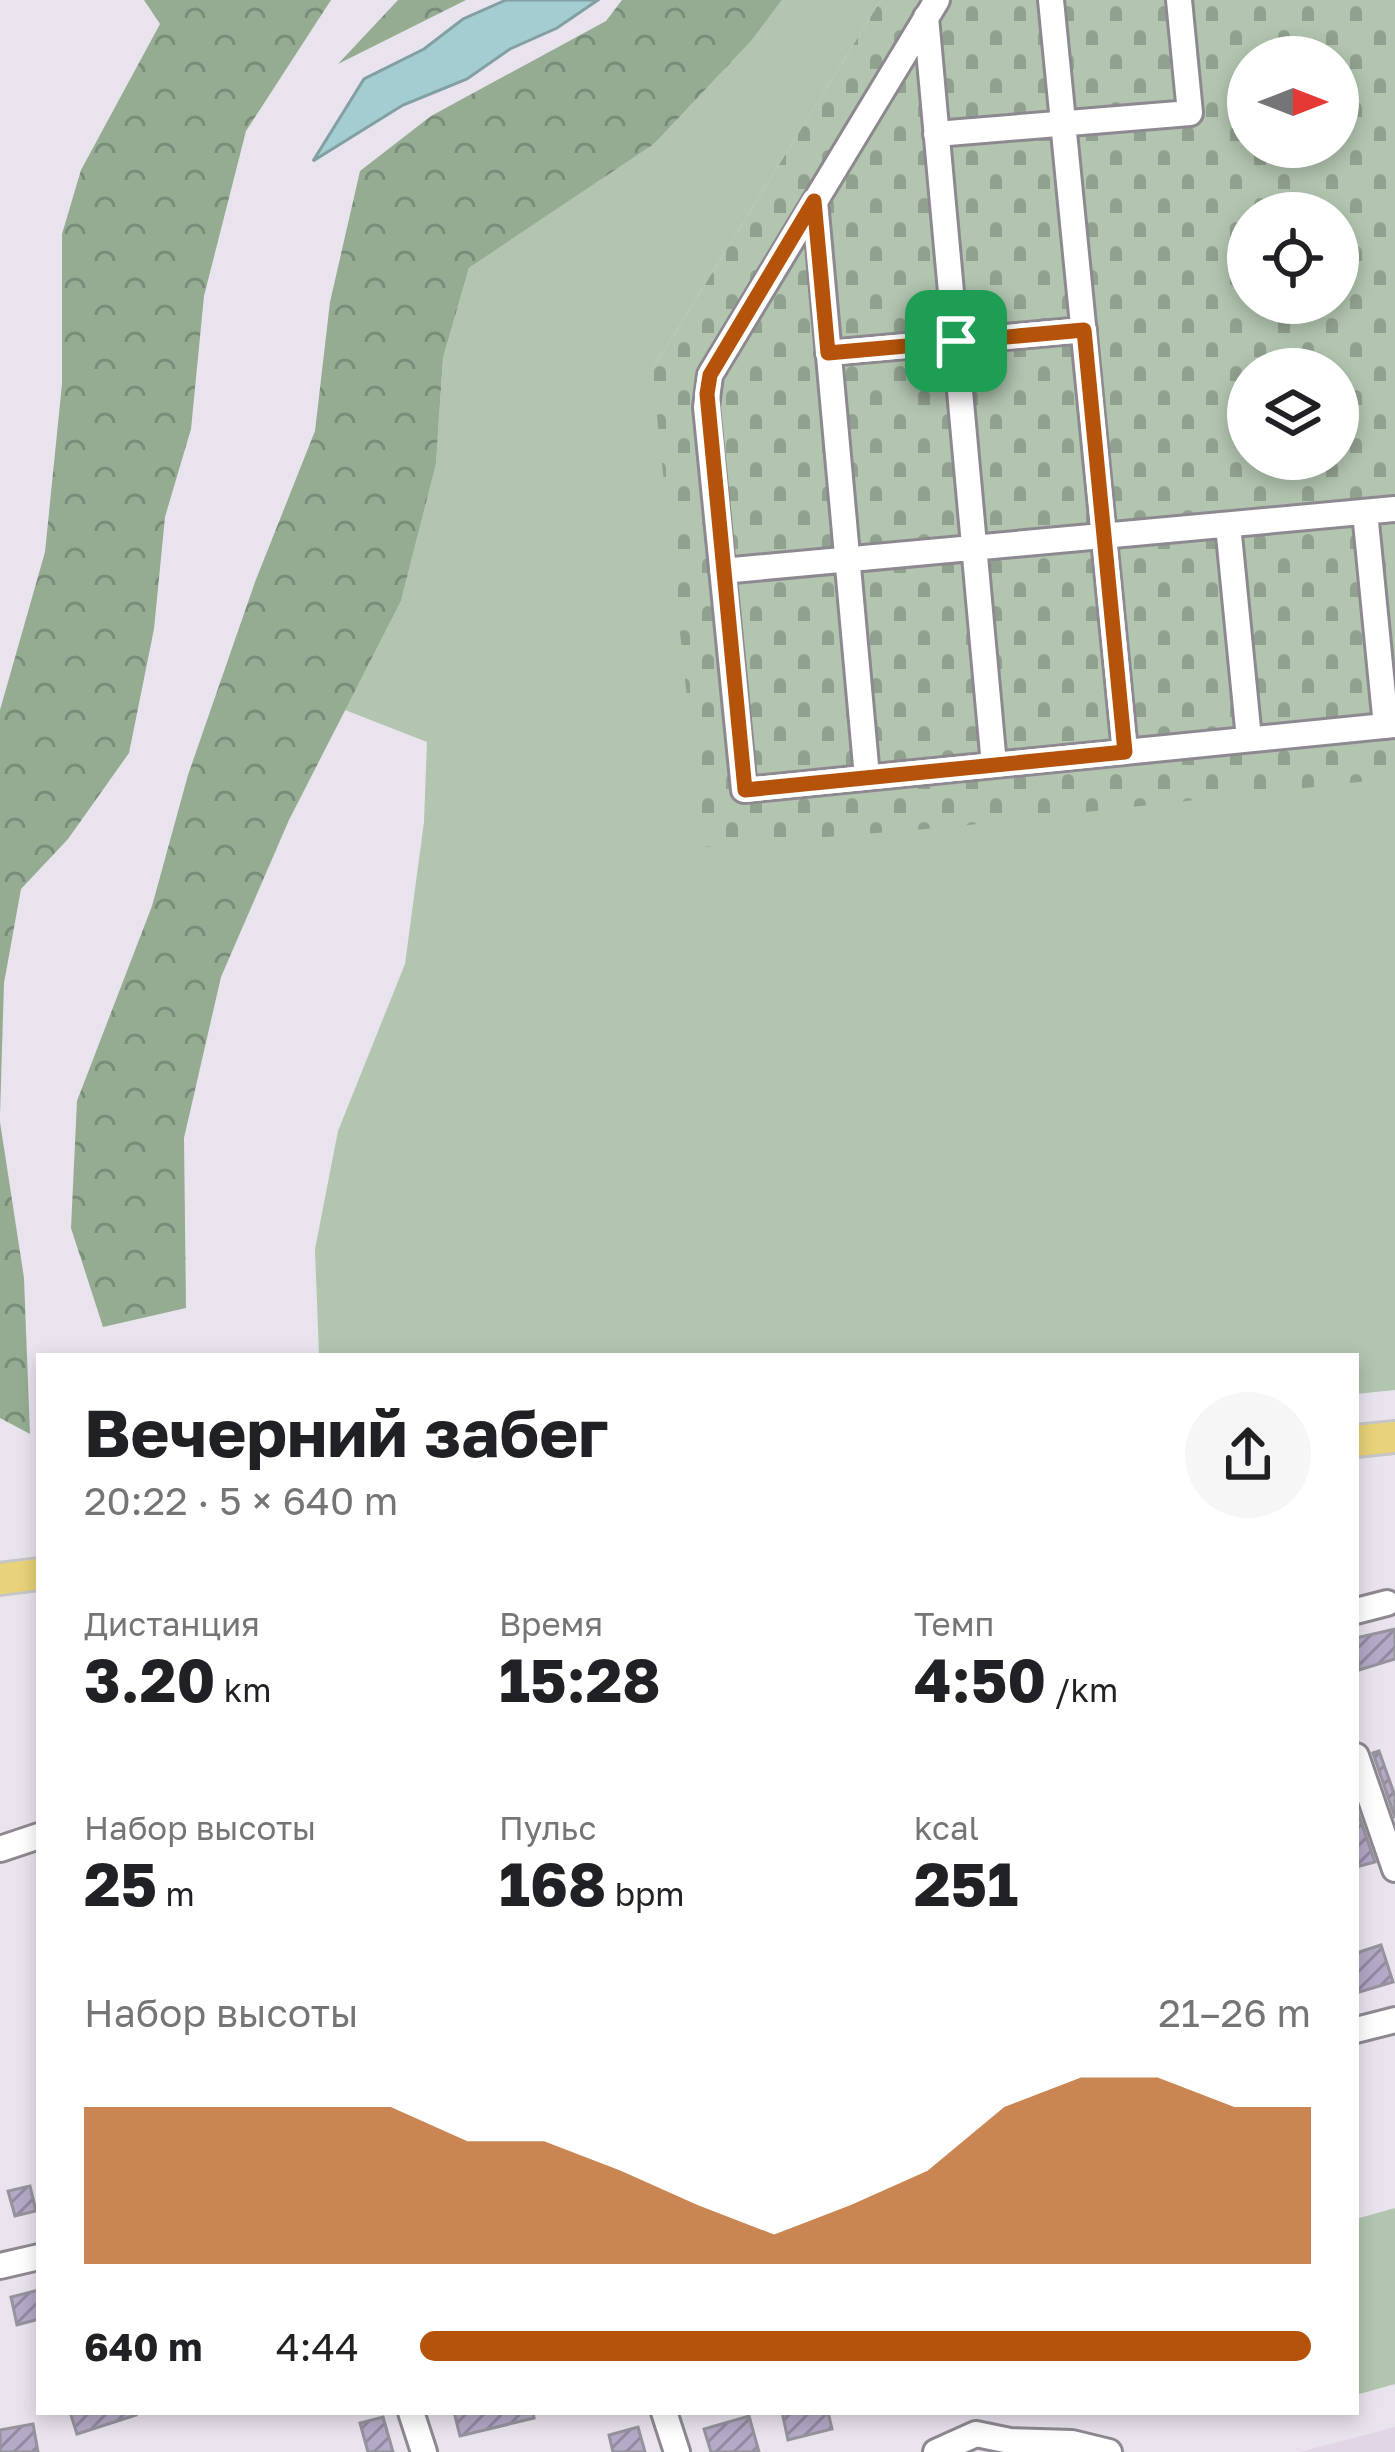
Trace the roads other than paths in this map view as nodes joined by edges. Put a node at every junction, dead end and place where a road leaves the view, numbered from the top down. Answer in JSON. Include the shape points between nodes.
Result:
{"nodes":[{"id":1,"x":1051,"y":0,"type":"edge"},
{"id":2,"x":1179,"y":0,"type":"edge"},
{"id":3,"x":932,"y":8,"type":"edge"},
{"id":4,"x":1064,"y":124,"type":"junction"},
{"id":5,"x":936,"y":134,"type":"junction"},
{"id":6,"x":814,"y":201,"type":"junction"},
{"id":7,"x":1084,"y":330,"type":"junction"},
{"id":8,"x":956,"y":341,"type":"junction"},
{"id":9,"x":828,"y":353,"type":"junction"},
{"id":10,"x":1395,"y":509,"type":"edge"},
{"id":11,"x":1365,"y":512,"type":"junction"},
{"id":12,"x":1228,"y":525,"type":"junction"},
{"id":13,"x":1104,"y":536,"type":"junction"},
{"id":14,"x":974,"y":549,"type":"junction"},
{"id":15,"x":847,"y":560,"type":"junction"},
{"id":16,"x":722,"y":571,"type":"junction"},
{"id":17,"x":1391,"y":725,"type":"edge"},
{"id":18,"x":1249,"y":740,"type":"junction"},
{"id":19,"x":1125,"y":752,"type":"junction"},
{"id":20,"x":994,"y":765,"type":"junction"},
{"id":21,"x":867,"y":778,"type":"junction"},
{"id":22,"x":1395,"y":1437,"type":"edge"},
{"id":23,"x":1359,"y":1442,"type":"edge"},
{"id":24,"x":36,"y":1574,"type":"edge"},
{"id":25,"x":0,"y":1579,"type":"edge"},
{"id":26,"x":1387,"y":1603,"type":"dead end"},
{"id":27,"x":1359,"y":1610,"type":"edge"},
{"id":28,"x":1359,"y":1765,"type":"edge"},
{"id":29,"x":36,"y":1837,"type":"edge"},
{"id":30,"x":0,"y":1849,"type":"edge"},
{"id":31,"x":1395,"y":1870,"type":"edge"},
{"id":32,"x":1395,"y":2020,"type":"edge"},
{"id":33,"x":1359,"y":2029,"type":"edge"},
{"id":34,"x":36,"y":2258,"type":"edge"},
{"id":35,"x":0,"y":2266,"type":"edge"},
{"id":36,"x":412,"y":2415,"type":"edge"},
{"id":37,"x":665,"y":2415,"type":"edge"},
{"id":38,"x":973,"y":2423,"type":"edge"},
{"id":39,"x":424,"y":2452,"type":"edge"},
{"id":40,"x":677,"y":2452,"type":"edge"},
{"id":41,"x":936,"y":2452,"type":"edge"},
{"id":42,"x":1109,"y":2452,"type":"edge"}],
"edges":[{"from":1,"to":4,"type":"street"},
{"from":2,"to":4,"type":"street","via":[[1190,113]]},
{"from":3,"to":5,"type":"street"},
{"from":3,"to":6,"type":"street"},
{"from":4,"to":5,"type":"street"},
{"from":4,"to":7,"type":"street"},
{"from":5,"to":8,"type":"street"},
{"from":6,"to":9,"type":"street"},
{"from":6,"to":16,"type":"street","via":[[710,375]]},
{"from":7,"to":8,"type":"street"},
{"from":7,"to":13,"type":"street"},
{"from":8,"to":9,"type":"street"},
{"from":8,"to":14,"type":"street"},
{"from":9,"to":15,"type":"street"},
{"from":10,"to":11,"type":"street"},
{"from":11,"to":12,"type":"street"},
{"from":11,"to":17,"type":"street"},
{"from":12,"to":13,"type":"street"},
{"from":12,"to":18,"type":"street"},
{"from":13,"to":14,"type":"street"},
{"from":13,"to":19,"type":"street"},
{"from":14,"to":15,"type":"street"},
{"from":14,"to":20,"type":"street"},
{"from":15,"to":16,"type":"street"},
{"from":15,"to":21,"type":"street"},
{"from":16,"to":21,"type":"street","via":[[745,790]]},
{"from":17,"to":18,"type":"street"},
{"from":18,"to":19,"type":"street"},
{"from":19,"to":20,"type":"street"},
{"from":20,"to":21,"type":"street"},
{"from":22,"to":23,"type":"main road"},
{"from":24,"to":25,"type":"main road"},
{"from":26,"to":27,"type":"street"},
{"from":28,"to":31,"type":"street"},
{"from":29,"to":30,"type":"street"},
{"from":32,"to":33,"type":"street"},
{"from":34,"to":35,"type":"street"},
{"from":36,"to":39,"type":"street"},
{"from":37,"to":40,"type":"street"},
{"from":38,"to":41,"type":"street"},
{"from":38,"to":42,"type":"street","via":[[1010,2440]]}]}
